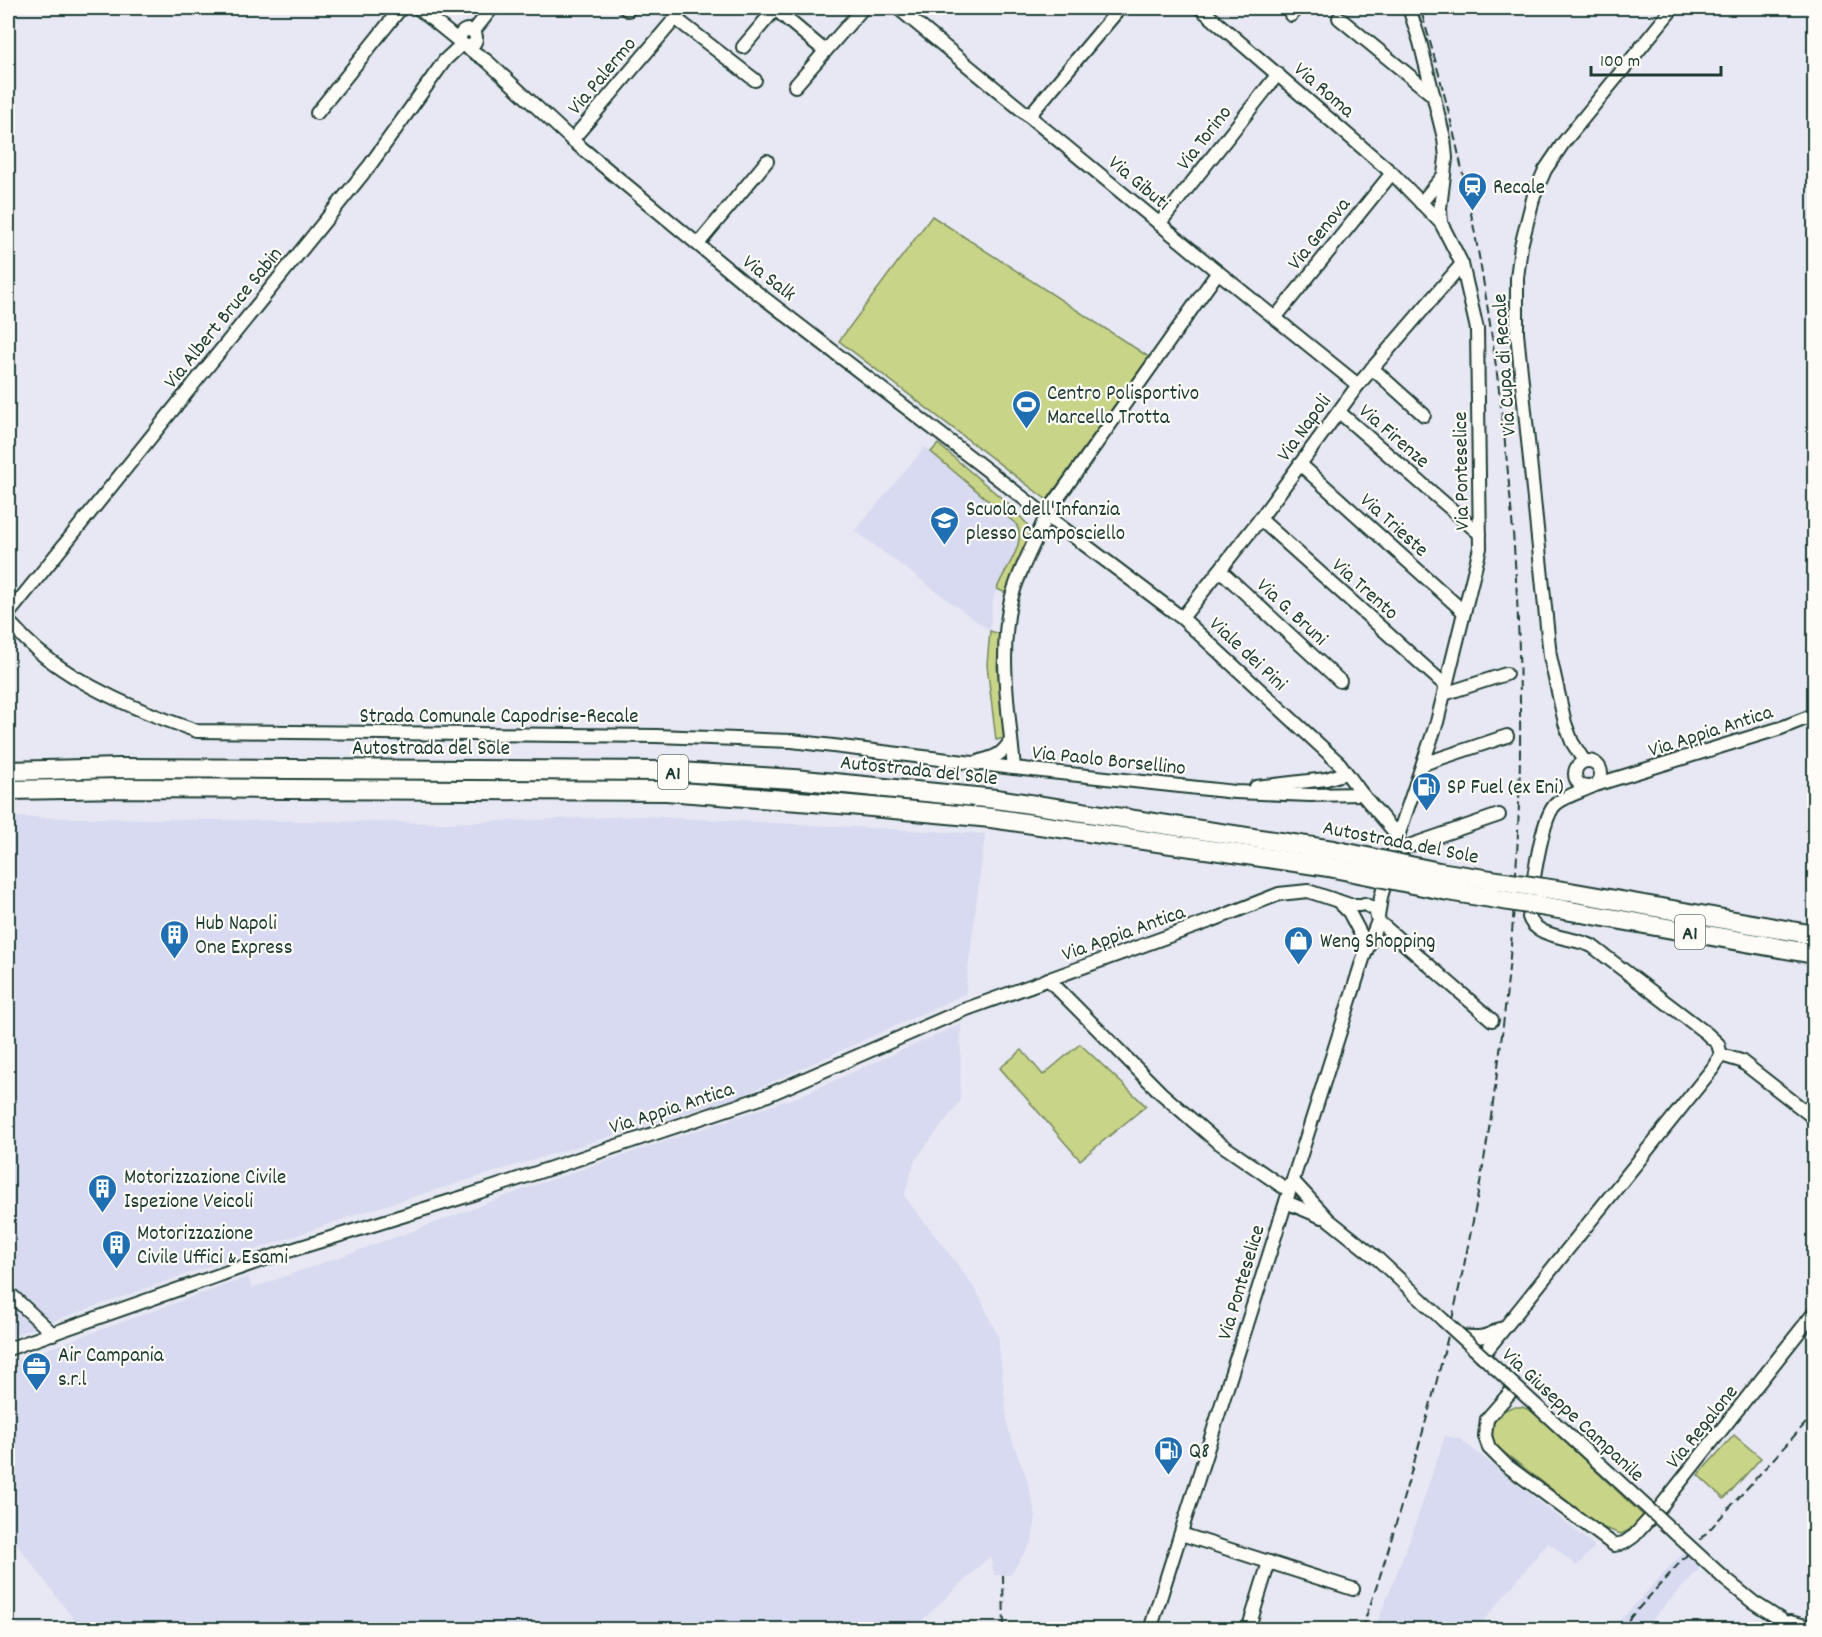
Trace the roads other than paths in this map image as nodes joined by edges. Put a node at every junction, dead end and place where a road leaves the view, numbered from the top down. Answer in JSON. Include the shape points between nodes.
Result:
{"nodes":[{"id":1,"x":401,"y":8,"type":"edge"},
{"id":2,"x":418,"y":8,"type":"edge"},
{"id":3,"x":492,"y":8,"type":"edge"},
{"id":4,"x":684,"y":8,"type":"edge"},
{"id":5,"x":775,"y":8,"type":"edge"},
{"id":6,"x":863,"y":8,"type":"edge"},
{"id":7,"x":898,"y":8,"type":"edge"},
{"id":8,"x":1120,"y":8,"type":"edge"},
{"id":9,"x":1200,"y":8,"type":"edge"},
{"id":10,"x":1409,"y":8,"type":"edge"},
{"id":11,"x":1673,"y":8,"type":"edge"},
{"id":12,"x":675,"y":18,"type":"junction"},
{"id":13,"x":1339,"y":18,"type":"dead end"},
{"id":14,"x":467,"y":39,"type":"junction"},
{"id":15,"x":743,"y":47,"type":"dead end"},
{"id":16,"x":825,"y":51,"type":"junction"},
{"id":17,"x":1278,"y":74,"type":"junction"},
{"id":18,"x":755,"y":81,"type":"dead end"},
{"id":19,"x":795,"y":86,"type":"dead end"},
{"id":20,"x":1434,"y":96,"type":"junction"},
{"id":21,"x":317,"y":113,"type":"dead end"},
{"id":22,"x":1029,"y":116,"type":"junction"},
{"id":23,"x":572,"y":140,"type":"junction"},
{"id":24,"x":766,"y":161,"type":"dead end"},
{"id":25,"x":1392,"y":173,"type":"junction"},
{"id":26,"x":1444,"y":174,"type":"junction"},
{"id":27,"x":1421,"y":203,"type":"junction"},
{"id":28,"x":1442,"y":223,"type":"junction"},
{"id":29,"x":1160,"y":224,"type":"junction"},
{"id":30,"x":698,"y":244,"type":"junction"},
{"id":31,"x":1462,"y":264,"type":"junction"},
{"id":32,"x":1218,"y":272,"type":"junction"},
{"id":33,"x":1275,"y":318,"type":"junction"},
{"id":34,"x":1372,"y":368,"type":"junction"},
{"id":35,"x":1358,"y":385,"type":"junction"},
{"id":36,"x":1339,"y":412,"type":"junction"},
{"id":37,"x":1424,"y":415,"type":"dead end"},
{"id":38,"x":1300,"y":464,"type":"junction"},
{"id":39,"x":1046,"y":516,"type":"junction"},
{"id":40,"x":1260,"y":519,"type":"junction"},
{"id":41,"x":1480,"y":534,"type":"junction"},
{"id":42,"x":1220,"y":570,"type":"junction"},
{"id":43,"x":9,"y":611,"type":"edge"},
{"id":44,"x":1464,"y":612,"type":"junction"},
{"id":45,"x":1182,"y":618,"type":"junction"},
{"id":46,"x":10,"y":627,"type":"edge"},
{"id":47,"x":1506,"y":674,"type":"dead end"},
{"id":48,"x":1340,"y":681,"type":"dead end"},
{"id":49,"x":1445,"y":690,"type":"junction"},
{"id":50,"x":1815,"y":715,"type":"edge"},
{"id":51,"x":1507,"y":736,"type":"dead end"},
{"id":52,"x":1011,"y":738,"type":"junction"},
{"id":53,"x":1584,"y":761,"type":"junction"},
{"id":54,"x":975,"y":763,"type":"junction"},
{"id":55,"x":1423,"y":764,"type":"junction"},
{"id":56,"x":1600,"y":766,"type":"junction"},
{"id":57,"x":1014,"y":768,"type":"junction"},
{"id":58,"x":8,"y":771,"type":"edge"},
{"id":59,"x":1346,"y":773,"type":"junction"},
{"id":60,"x":1575,"y":775,"type":"junction"},
{"id":61,"x":1617,"y":778,"type":"junction"},
{"id":62,"x":1593,"y":786,"type":"junction"},
{"id":63,"x":8,"y":790,"type":"edge"},
{"id":64,"x":1235,"y":792,"type":"junction"},
{"id":65,"x":1362,"y":794,"type":"junction"},
{"id":66,"x":1567,"y":798,"type":"junction"},
{"id":67,"x":1499,"y":815,"type":"dead end"},
{"id":68,"x":1398,"y":836,"type":"junction"},
{"id":69,"x":1394,"y":851,"type":"junction"},
{"id":70,"x":1331,"y":858,"type":"junction"},
{"id":71,"x":1534,"y":877,"type":"dead end"},
{"id":72,"x":1382,"y":893,"type":"junction"},
{"id":73,"x":1337,"y":901,"type":"junction"},
{"id":74,"x":1568,"y":901,"type":"junction"},
{"id":75,"x":1362,"y":904,"type":"junction"},
{"id":76,"x":1529,"y":917,"type":"dead end"},
{"id":77,"x":1377,"y":921,"type":"junction"},
{"id":78,"x":1355,"y":923,"type":"junction"},
{"id":79,"x":1815,"y":934,"type":"edge"},
{"id":80,"x":1368,"y":946,"type":"junction"},
{"id":81,"x":1815,"y":954,"type":"edge"},
{"id":82,"x":1048,"y":979,"type":"junction"},
{"id":83,"x":1492,"y":1020,"type":"dead end"},
{"id":84,"x":1721,"y":1055,"type":"junction"},
{"id":85,"x":1815,"y":1118,"type":"edge"},
{"id":86,"x":1288,"y":1184,"type":"junction"},
{"id":87,"x":1286,"y":1202,"type":"junction"},
{"id":88,"x":1329,"y":1220,"type":"junction"},
{"id":89,"x":8,"y":1292,"type":"edge"},
{"id":90,"x":1815,"y":1313,"type":"edge"},
{"id":91,"x":1508,"y":1323,"type":"junction"},
{"id":92,"x":53,"y":1334,"type":"junction"},
{"id":93,"x":1461,"y":1336,"type":"junction"},
{"id":94,"x":8,"y":1349,"type":"edge"},
{"id":95,"x":1482,"y":1356,"type":"junction"},
{"id":96,"x":1515,"y":1387,"type":"junction"},
{"id":97,"x":1181,"y":1534,"type":"junction"},
{"id":98,"x":1269,"y":1562,"type":"junction"},
{"id":99,"x":1353,"y":1589,"type":"dead end"},
{"id":100,"x":1786,"y":1621,"type":"junction"},
{"id":101,"x":1815,"y":1628,"type":"edge"},
{"id":102,"x":1150,"y":1629,"type":"edge"},
{"id":103,"x":1248,"y":1629,"type":"edge"},
{"id":104,"x":1797,"y":1629,"type":"edge"}],
"edges":[{"from":1,"to":21,"type":"street"},
{"from":2,"to":14,"type":"street","name":"Via Salk"},
{"from":3,"to":14,"type":"street","name":"Via Albert Bruce Sabin"},
{"from":4,"to":12,"type":"street","name":"Via Palermo"},
{"from":5,"to":15,"type":"street"},
{"from":5,"to":16,"type":"street"},
{"from":6,"to":16,"type":"street"},
{"from":7,"to":22,"type":"street","name":"Via Gibuti"},
{"from":8,"to":22,"type":"street"},
{"from":9,"to":17,"type":"street","name":"Via Roma"},
{"from":10,"to":20,"type":"street","name":"Via Ponteselice"},
{"from":11,"to":53,"type":"street","name":"Via Cupa di Recale","via":[[1545,170],[1534,195],[1517,278],[1517,333],[1550,656],[1565,723]]},
{"from":12,"to":18,"type":"street"},
{"from":12,"to":23,"type":"street","name":"Via Palermo"},
{"from":13,"to":20,"type":"street"},
{"from":14,"to":23,"type":"street","name":"Via Salk"},
{"from":14,"to":43,"type":"street","name":"Via Albert Bruce Sabin","via":[[445,60],[370,165]]},
{"from":16,"to":19,"type":"street"},
{"from":17,"to":25,"type":"street","name":"Via Roma"},
{"from":17,"to":29,"type":"street","name":"Via Torino"},
{"from":20,"to":26,"type":"street","name":"Via Ponteselice","via":[[1444,138]]},
{"from":22,"to":29,"type":"street","name":"Via Gibuti"},
{"from":23,"to":30,"type":"street","name":"Via Salk"},
{"from":24,"to":30,"type":"street"},
{"from":25,"to":27,"type":"street","name":"Via Roma"},
{"from":25,"to":33,"type":"street","name":"Via Genova"},
{"from":26,"to":27,"type":"street"},
{"from":26,"to":28,"type":"street","name":"Via Ponteselice"},
{"from":27,"to":28,"type":"street","name":"Via Roma"},
{"from":28,"to":31,"type":"street","name":"Via Ponteselice"},
{"from":29,"to":32,"type":"street","name":"Via Gibuti"},
{"from":30,"to":39,"type":"street","name":"Via Salk"},
{"from":31,"to":34,"type":"street","name":"Via Napoli"},
{"from":31,"to":41,"type":"street","name":"Via Ponteselice","via":[[1477,329]]},
{"from":32,"to":33,"type":"street","name":"Via Gibuti"},
{"from":32,"to":39,"type":"street","name":"Via Paolo Borsellino"},
{"from":33,"to":35,"type":"street","name":"Via Gibuti"},
{"from":34,"to":35,"type":"street","name":"Via Napoli"},
{"from":34,"to":37,"type":"street"},
{"from":35,"to":36,"type":"street","name":"Via Napoli"},
{"from":36,"to":38,"type":"street","name":"Via Napoli"},
{"from":36,"to":41,"type":"street","name":"Via Firenze"},
{"from":38,"to":40,"type":"street","name":"Via Napoli"},
{"from":38,"to":44,"type":"street","name":"Via Trieste"},
{"from":39,"to":45,"type":"street","name":"Viale dei Pini"},
{"from":39,"to":52,"type":"street","name":"Via Paolo Borsellino","via":[[1015,588],[1006,629],[1004,662]]},
{"from":40,"to":42,"type":"street","name":"Via Napoli"},
{"from":40,"to":49,"type":"street","name":"Via Trento"},
{"from":41,"to":44,"type":"street","name":"Via Ponteselice"},
{"from":42,"to":45,"type":"street","name":"Via Napoli"},
{"from":42,"to":48,"type":"street","name":"Via G. Bruni"},
{"from":43,"to":46,"type":"street","name":"Strada Comunale Capodrise-Recale","via":[[14,620]]},
{"from":44,"to":49,"type":"street","name":"Via Ponteselice"},
{"from":45,"to":59,"type":"street","name":"Viale dei Pini"},
{"from":46,"to":54,"type":"street","name":"Strada Comunale Capodrise-Recale","via":[[78,678],[147,714],[197,731],[792,741]]},
{"from":47,"to":49,"type":"street"},
{"from":49,"to":55,"type":"street","name":"Via Ponteselice"},
{"from":50,"to":61,"type":"street","name":"Via Appia Antica"},
{"from":51,"to":55,"type":"street"},
{"from":52,"to":54,"type":"street","via":[[1004,752]]},
{"from":52,"to":57,"type":"street","name":"Via Paolo Borsellino"},
{"from":53,"to":56,"type":"street"},
{"from":53,"to":60,"type":"street","via":[[1577,766]]},
{"from":54,"to":57,"type":"street","name":"Strada Comunale Capodrise-Recale"},
{"from":55,"to":68,"type":"street","name":"Via Ponteselice"},
{"from":56,"to":61,"type":"street"},
{"from":56,"to":62,"type":"street","via":[[1602,775]]},
{"from":57,"to":64,"type":"street","name":"Via Paolo Borsellino"},
{"from":58,"to":70,"type":"highway","name":"Autostrada del Sole","number":"A1","via":[[132,768],[673,772],[794,779],[996,799]]},
{"from":59,"to":64,"type":"street","name":"Via Paolo Borsellino"},
{"from":59,"to":65,"type":"street","name":"Viale dei Pini"},
{"from":60,"to":62,"type":"street","via":[[1580,784]]},
{"from":60,"to":66,"type":"street","via":[[1573,790]]},
{"from":61,"to":62,"type":"street","name":"Via Appia Antica"},
{"from":62,"to":66,"type":"street","name":"Via Appia Antica"},
{"from":63,"to":70,"type":"highway","name":"Autostrada del Sole","number":"A1","via":[[666,792],[991,818]]},
{"from":64,"to":65,"type":"street","name":"Via Paolo Borsellino"},
{"from":65,"to":68,"type":"street","name":"Viale dei Pini"},
{"from":66,"to":71,"type":"street","via":[[1557,802],[1549,813]]},
{"from":67,"to":69,"type":"street"},
{"from":68,"to":69,"type":"street","name":"Via Ponteselice"},
{"from":69,"to":72,"type":"street","name":"Via Ponteselice"},
{"from":70,"to":74,"type":"highway","name":"Autostrada del Sole","number":"A1","bridge":true,"via":[[1448,891]]},
{"from":72,"to":75,"type":"street"},
{"from":72,"to":77,"type":"street","name":"Via Ponteselice"},
{"from":73,"to":75,"type":"street","name":"Via Appia Antica"},
{"from":73,"to":78,"type":"street","name":"Via Appia Antica"},
{"from":73,"to":82,"type":"street","name":"Via Appia Antica","via":[[1308,891],[1279,894]]},
{"from":74,"to":79,"type":"highway","name":"Autostrada del Sole","number":"A1"},
{"from":74,"to":81,"type":"highway","name":"Autostrada del Sole","number":"A1"},
{"from":75,"to":77,"type":"street","via":[[1376,909]]},
{"from":75,"to":78,"type":"street","via":[[1354,911]]},
{"from":76,"to":84,"type":"street","via":[[1541,932],[1592,946],[1706,1033],[1718,1044]]},
{"from":77,"to":78,"type":"street","via":[[1365,930]]},
{"from":77,"to":80,"type":"street","name":"Via Ponteselice"},
{"from":77,"to":83,"type":"street"},
{"from":78,"to":80,"type":"street"},
{"from":80,"to":86,"type":"street","name":"Via Ponteselice"},
{"from":82,"to":86,"type":"street","name":"Via Giuseppe Campanile","via":[[1161,1093],[1215,1140]]},
{"from":82,"to":92,"type":"street","name":"Via Appia Antica","via":[[960,1011],[761,1098],[285,1252]]},
{"from":84,"to":85,"type":"street","via":[[1741,1061]]},
{"from":84,"to":91,"type":"street"},
{"from":86,"to":87,"type":"street","name":"Via Ponteselice"},
{"from":86,"to":88,"type":"street","name":"Via Giuseppe Campanile"},
{"from":87,"to":88,"type":"street","name":"Via Giuseppe Campanile"},
{"from":87,"to":97,"type":"street","name":"Via Ponteselice"},
{"from":88,"to":93,"type":"street","name":"Via Giuseppe Campanile","bridge":true},
{"from":89,"to":92,"type":"street"},
{"from":90,"to":96,"type":"street","name":"Via Regalone","via":[[1662,1505],[1624,1543],[1614,1545],[1495,1455],[1486,1442],[1485,1425]]},
{"from":91,"to":93,"type":"street","via":[[1482,1337]]},
{"from":91,"to":95,"type":"street"},
{"from":92,"to":94,"type":"street","name":"Via Appia Antica"},
{"from":93,"to":95,"type":"street","name":"Via Giuseppe Campanile","bridge":true},
{"from":95,"to":96,"type":"street","name":"Via Giuseppe Campanile","bridge":true},
{"from":96,"to":100,"type":"street","name":"Via Giuseppe Campanile","bridge":true,"via":[[1726,1580],[1752,1602]]},
{"from":97,"to":98,"type":"street"},
{"from":97,"to":102,"type":"street","name":"Via Ponteselice"},
{"from":98,"to":99,"type":"street"},
{"from":98,"to":103,"type":"street"},
{"from":100,"to":101,"type":"street"},
{"from":100,"to":104,"type":"street","name":"Via Giuseppe Campanile"}]}
